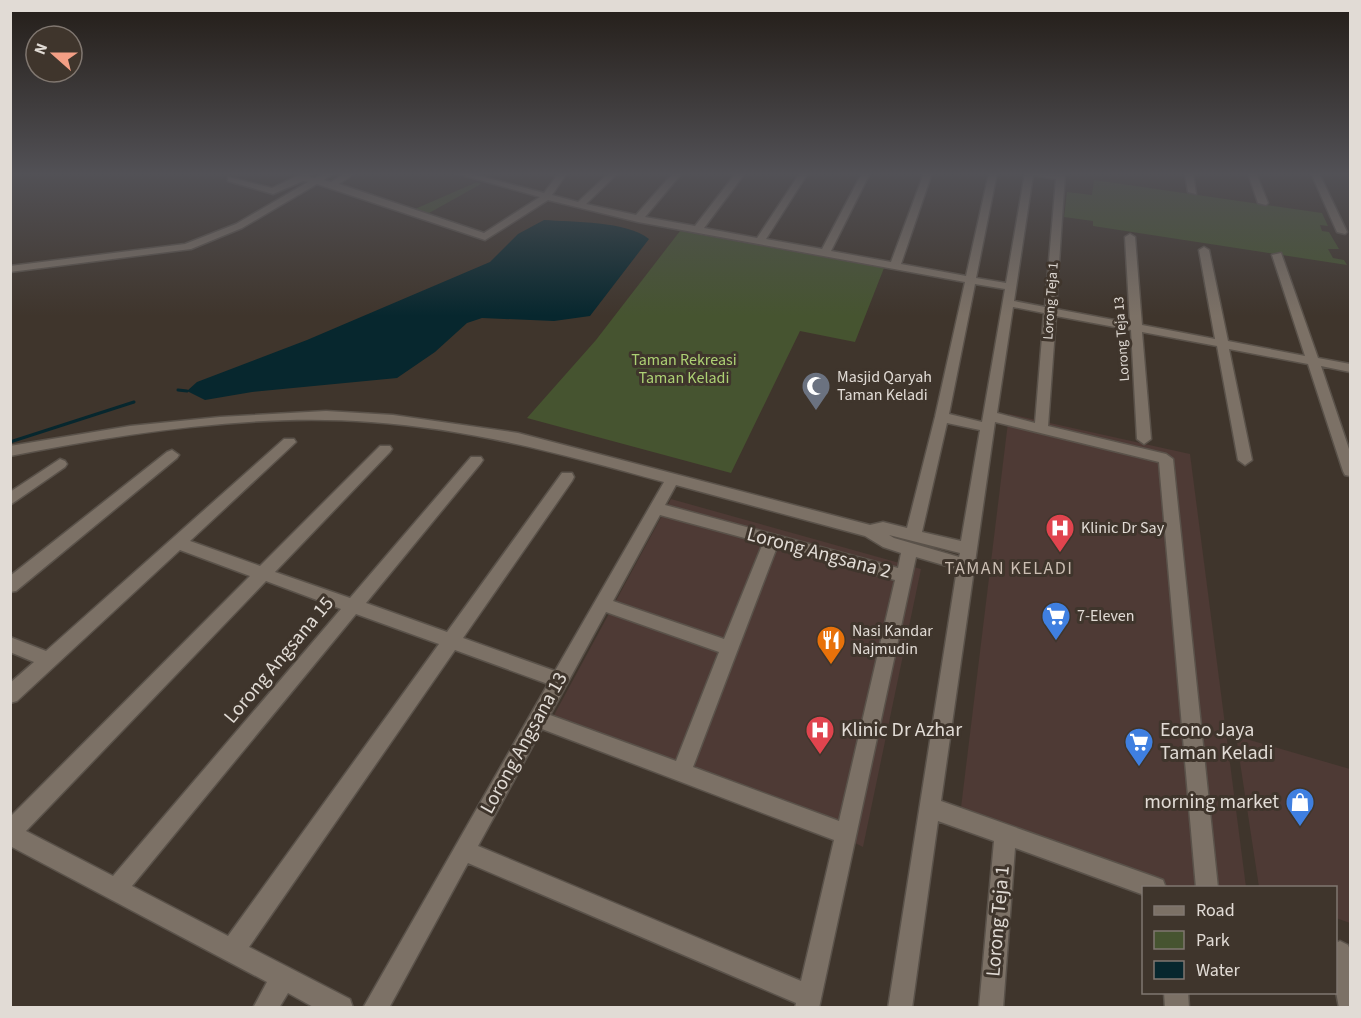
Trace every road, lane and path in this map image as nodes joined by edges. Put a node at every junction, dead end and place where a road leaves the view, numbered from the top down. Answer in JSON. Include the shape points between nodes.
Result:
{"nodes":[{"id":1,"x":247,"y":221,"type":"edge"},
{"id":2,"x":436,"y":221,"type":"edge"},
{"id":3,"x":510,"y":221,"type":"edge"},
{"id":4,"x":646,"y":221,"type":"edge"},
{"id":5,"x":704,"y":221,"type":"edge"},
{"id":6,"x":773,"y":221,"type":"edge"},
{"id":7,"x":842,"y":221,"type":"edge"},
{"id":8,"x":912,"y":221,"type":"edge"},
{"id":9,"x":983,"y":221,"type":"edge"},
{"id":10,"x":1021,"y":221,"type":"edge"},
{"id":11,"x":1057,"y":221,"type":"edge"},
{"id":12,"x":1337,"y":221,"type":"edge"},
{"id":13,"x":697,"y":230,"type":"junction"},
{"id":14,"x":1342,"y":232,"type":"dead end"},
{"id":15,"x":1130,"y":237,"type":"dead end"},
{"id":16,"x":760,"y":241,"type":"junction"},
{"id":17,"x":1204,"y":250,"type":"dead end"},
{"id":18,"x":825,"y":253,"type":"junction"},
{"id":19,"x":1277,"y":255,"type":"dead end"},
{"id":20,"x":896,"y":266,"type":"junction"},
{"id":21,"x":10,"y":269,"type":"edge"},
{"id":22,"x":971,"y":280,"type":"junction"},
{"id":23,"x":1010,"y":287,"type":"junction"},
{"id":24,"x":1007,"y":303,"type":"junction"},
{"id":25,"x":1050,"y":311,"type":"junction"},
{"id":26,"x":1136,"y":327,"type":"junction"},
{"id":27,"x":1222,"y":343,"type":"junction"},
{"id":28,"x":1312,"y":360,"type":"junction"},
{"id":29,"x":1350,"y":368,"type":"edge"},
{"id":30,"x":942,"y":417,"type":"junction"},
{"id":31,"x":989,"y":422,"type":"junction"},
{"id":32,"x":1041,"y":429,"type":"junction"},
{"id":33,"x":1144,"y":439,"type":"dead end"},
{"id":34,"x":289,"y":442,"type":"dead end"},
{"id":35,"x":385,"y":449,"type":"dead end"},
{"id":36,"x":10,"y":451,"type":"edge"},
{"id":37,"x":172,"y":455,"type":"dead end"},
{"id":38,"x":476,"y":460,"type":"dead end"},
{"id":39,"x":1245,"y":460,"type":"dead end"},
{"id":40,"x":60,"y":464,"type":"dead end"},
{"id":41,"x":1350,"y":471,"type":"edge"},
{"id":42,"x":567,"y":477,"type":"dead end"},
{"id":43,"x":673,"y":478,"type":"junction"},
{"id":44,"x":10,"y":500,"type":"edge"},
{"id":45,"x":656,"y":508,"type":"junction"},
{"id":46,"x":772,"y":540,"type":"junction"},
{"id":47,"x":912,"y":542,"type":"junction"},
{"id":48,"x":177,"y":543,"type":"junction"},
{"id":49,"x":967,"y":557,"type":"junction"},
{"id":50,"x":263,"y":574,"type":"junction"},
{"id":51,"x":904,"y":576,"type":"junction"},
{"id":52,"x":10,"y":586,"type":"edge"},
{"id":53,"x":602,"y":604,"type":"junction"},
{"id":54,"x":353,"y":607,"type":"junction"},
{"id":55,"x":452,"y":642,"type":"junction"},
{"id":56,"x":10,"y":644,"type":"edge"},
{"id":57,"x":729,"y":648,"type":"junction"},
{"id":58,"x":49,"y":660,"type":"junction"},
{"id":59,"x":559,"y":680,"type":"junction"},
{"id":60,"x":10,"y":695,"type":"edge"},
{"id":61,"x":538,"y":719,"type":"junction"},
{"id":62,"x":681,"y":772,"type":"junction"},
{"id":63,"x":930,"y":807,"type":"junction"},
{"id":64,"x":10,"y":833,"type":"edge"},
{"id":65,"x":846,"y":834,"type":"junction"},
{"id":66,"x":1005,"y":834,"type":"junction"},
{"id":67,"x":464,"y":850,"type":"junction"},
{"id":68,"x":1149,"y":886,"type":"edge"},
{"id":69,"x":1207,"y":886,"type":"edge"},
{"id":70,"x":116,"y":889,"type":"junction"},
{"id":71,"x":232,"y":951,"type":"junction"},
{"id":72,"x":1342,"y":954,"type":"edge"},
{"id":73,"x":284,"y":978,"type":"junction"},
{"id":74,"x":809,"y":1002,"type":"edge"},
{"id":75,"x":1350,"y":1005,"type":"edge"},
{"id":76,"x":265,"y":1008,"type":"edge"},
{"id":77,"x":341,"y":1008,"type":"edge"},
{"id":78,"x":375,"y":1008,"type":"edge"},
{"id":79,"x":900,"y":1008,"type":"edge"},
{"id":80,"x":991,"y":1008,"type":"edge"}],
"edges":[{"from":1,"to":21,"type":"street","via":[[187,247]]},
{"from":2,"to":3,"type":"street","via":[[485,237]]},
{"from":4,"to":13,"type":"street"},
{"from":5,"to":13,"type":"street"},
{"from":6,"to":16,"type":"street"},
{"from":7,"to":18,"type":"street"},
{"from":8,"to":20,"type":"street"},
{"from":9,"to":22,"type":"street"},
{"from":10,"to":23,"type":"street"},
{"from":11,"to":25,"type":"street","name":"Lorong Teja 1"},
{"from":12,"to":14,"type":"street"},
{"from":13,"to":16,"type":"street"},
{"from":15,"to":26,"type":"street","name":"Lorong Teja 13"},
{"from":16,"to":18,"type":"street"},
{"from":17,"to":27,"type":"street"},
{"from":18,"to":20,"type":"street"},
{"from":19,"to":28,"type":"street"},
{"from":20,"to":22,"type":"street"},
{"from":22,"to":23,"type":"street"},
{"from":22,"to":30,"type":"street"},
{"from":23,"to":24,"type":"street"},
{"from":24,"to":25,"type":"street"},
{"from":24,"to":31,"type":"street"},
{"from":25,"to":26,"type":"street"},
{"from":25,"to":32,"type":"street","name":"Lorong Teja 1"},
{"from":26,"to":27,"type":"street"},
{"from":26,"to":33,"type":"street","name":"Lorong Teja 13"},
{"from":27,"to":28,"type":"street"},
{"from":27,"to":39,"type":"street"},
{"from":28,"to":29,"type":"street"},
{"from":28,"to":41,"type":"street"},
{"from":30,"to":31,"type":"street"},
{"from":30,"to":47,"type":"street"},
{"from":31,"to":32,"type":"street"},
{"from":31,"to":49,"type":"street"},
{"from":32,"to":69,"type":"street","via":[[1166,459]]},
{"from":34,"to":48,"type":"street"},
{"from":35,"to":50,"type":"street"},
{"from":36,"to":43,"type":"street","via":[[179,424],[349,416],[518,438]]},
{"from":37,"to":52,"type":"street"},
{"from":38,"to":54,"type":"street","name":"Lorong Angsana 15"},
{"from":40,"to":44,"type":"street"},
{"from":42,"to":55,"type":"street"},
{"from":43,"to":45,"type":"street","name":"Lorong Angsana 13"},
{"from":43,"to":47,"type":"street","via":[[870,531],[880,539]]},
{"from":45,"to":46,"type":"street","name":"Lorong Angsana 2"},
{"from":45,"to":53,"type":"street","name":"Lorong Angsana 13"},
{"from":46,"to":51,"type":"street","name":"Lorong Angsana 2"},
{"from":46,"to":57,"type":"street"},
{"from":47,"to":49,"type":"street"},
{"from":47,"to":51,"type":"street"},
{"from":48,"to":50,"type":"street"},
{"from":48,"to":58,"type":"street"},
{"from":49,"to":63,"type":"street"},
{"from":50,"to":54,"type":"street"},
{"from":50,"to":64,"type":"street"},
{"from":51,"to":65,"type":"street","name":"Lorong Angsana 2"},
{"from":53,"to":57,"type":"street"},
{"from":53,"to":59,"type":"street","name":"Lorong Angsana 13"},
{"from":54,"to":55,"type":"street"},
{"from":54,"to":70,"type":"street","name":"Lorong Angsana 15"},
{"from":55,"to":59,"type":"street"},
{"from":55,"to":71,"type":"street"},
{"from":56,"to":58,"type":"street"},
{"from":57,"to":62,"type":"street"},
{"from":58,"to":60,"type":"street"},
{"from":59,"to":61,"type":"street","name":"Lorong Angsana 13"},
{"from":61,"to":62,"type":"street"},
{"from":61,"to":67,"type":"street","name":"Lorong Angsana 13"},
{"from":62,"to":65,"type":"street"},
{"from":63,"to":66,"type":"street"},
{"from":63,"to":79,"type":"street"},
{"from":64,"to":70,"type":"street"},
{"from":65,"to":74,"type":"street","name":"Lorong Angsana 2"},
{"from":66,"to":68,"type":"street"},
{"from":66,"to":80,"type":"street","name":"Lorong Teja 1"},
{"from":67,"to":74,"type":"street"},
{"from":67,"to":78,"type":"street","name":"Lorong Angsana 13"},
{"from":70,"to":71,"type":"street"},
{"from":71,"to":73,"type":"street"},
{"from":72,"to":75,"type":"street"},
{"from":73,"to":76,"type":"street"},
{"from":73,"to":77,"type":"street"}]}
